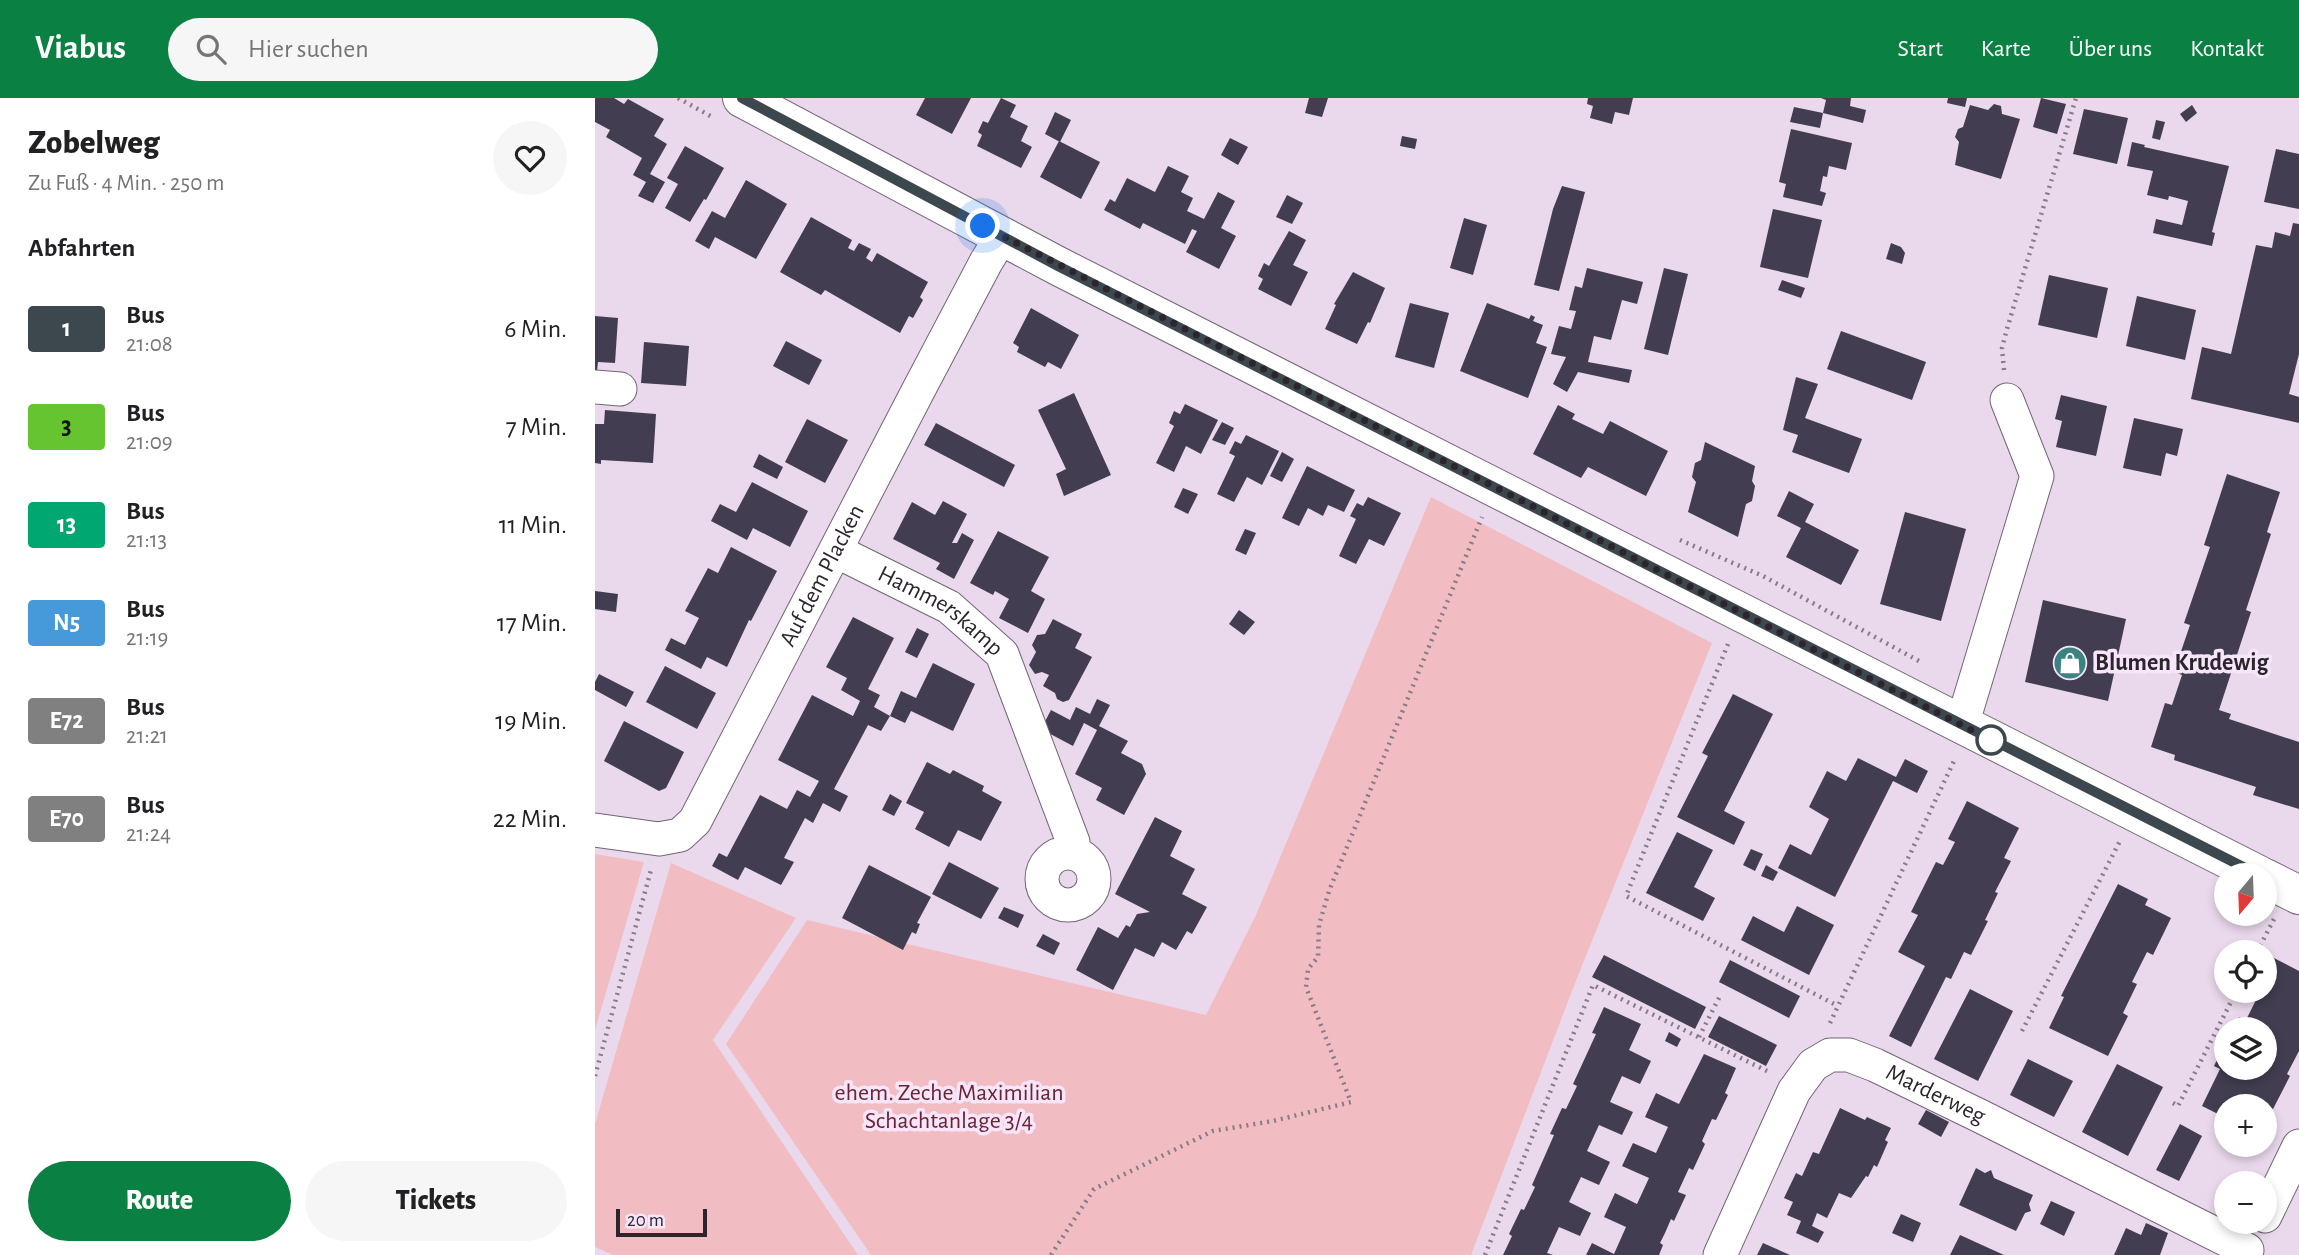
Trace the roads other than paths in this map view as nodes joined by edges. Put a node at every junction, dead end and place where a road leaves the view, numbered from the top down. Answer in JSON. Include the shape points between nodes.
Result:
{"nodes":[{"id":1,"x":742,"y":98,"type":"edge"},
{"id":2,"x":1002,"y":236,"type":"junction"},
{"id":3,"x":2007,"y":400,"type":"road end"},
{"id":4,"x":836,"y":551,"type":"junction"},
{"id":5,"x":1959,"y":741,"type":"junction"},
{"id":6,"x":595,"y":830,"type":"edge"},
{"id":7,"x":1069,"y":852,"type":"dead end"},
{"id":8,"x":2232,"y":863,"type":"edge"},
{"id":9,"x":2299,"y":1146,"type":"edge"},
{"id":10,"x":2277,"y":1191,"type":"edge"},
{"id":11,"x":2251,"y":1242,"type":"edge"},
{"id":12,"x":1720,"y":1255,"type":"edge"}],
"edges":[{"from":1,"to":2,"type":"street"},
{"from":2,"to":4,"type":"street","name":"Auf dem Placken"},
{"from":2,"to":5,"type":"street"},
{"from":3,"to":5,"type":"street","via":[[2037,477]]},
{"from":4,"to":6,"type":"street","name":"Auf dem Placken","via":[[695,821],[680,835],[659,839]]},
{"from":4,"to":7,"type":"street","name":"Hammerskamp","via":[[949,607],[1002,654],[1073,842]]},
{"from":5,"to":8,"type":"street"},
{"from":9,"to":10,"type":"street"},
{"from":11,"to":12,"type":"street","name":"Marderweg","via":[[1875,1065],[1849,1055],[1830,1055],[1813,1065],[1798,1086]]}]}
